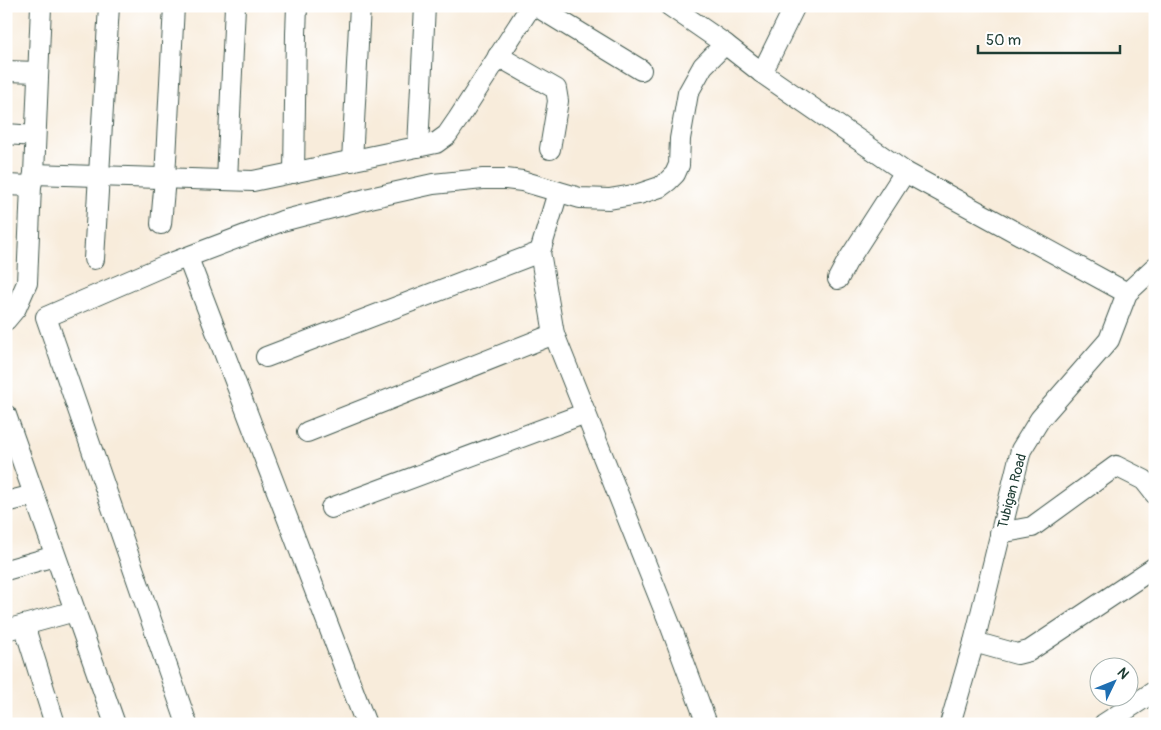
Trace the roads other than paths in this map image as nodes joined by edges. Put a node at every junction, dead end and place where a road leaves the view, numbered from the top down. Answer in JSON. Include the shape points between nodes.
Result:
{"nodes":[{"id":1,"x":41,"y":6,"type":"edge"},
{"id":2,"x":109,"y":6,"type":"edge"},
{"id":3,"x":174,"y":6,"type":"edge"},
{"id":4,"x":235,"y":6,"type":"edge"},
{"id":5,"x":297,"y":6,"type":"edge"},
{"id":6,"x":360,"y":6,"type":"edge"},
{"id":7,"x":425,"y":6,"type":"edge"},
{"id":8,"x":531,"y":6,"type":"edge"},
{"id":9,"x":536,"y":6,"type":"edge"},
{"id":10,"x":670,"y":6,"type":"edge"},
{"id":11,"x":795,"y":6,"type":"edge"},
{"id":12,"x":725,"y":44,"type":"junction"},
{"id":13,"x":498,"y":56,"type":"junction"},
{"id":14,"x":641,"y":70,"type":"dead end"},
{"id":15,"x":6,"y":71,"type":"edge"},
{"id":16,"x":38,"y":72,"type":"junction"},
{"id":17,"x":762,"y":73,"type":"junction"},
{"id":18,"x":6,"y":134,"type":"edge"},
{"id":19,"x":35,"y":136,"type":"junction"},
{"id":20,"x":418,"y":147,"type":"junction"},
{"id":21,"x":550,"y":149,"type":"dead end"},
{"id":22,"x":352,"y":161,"type":"junction"},
{"id":23,"x":905,"y":172,"type":"junction"},
{"id":24,"x":294,"y":173,"type":"junction"},
{"id":25,"x":100,"y":176,"type":"junction"},
{"id":26,"x":165,"y":178,"type":"junction"},
{"id":27,"x":32,"y":180,"type":"junction"},
{"id":28,"x":227,"y":180,"type":"junction"},
{"id":29,"x":6,"y":185,"type":"edge"},
{"id":30,"x":558,"y":192,"type":"junction"},
{"id":31,"x":161,"y":224,"type":"dead end"},
{"id":32,"x":540,"y":252,"type":"junction"},
{"id":33,"x":188,"y":258,"type":"junction"},
{"id":34,"x":94,"y":259,"type":"dead end"},
{"id":35,"x":1155,"y":267,"type":"edge"},
{"id":36,"x":838,"y":279,"type":"dead end"},
{"id":37,"x":1128,"y":293,"type":"junction"},
{"id":38,"x":6,"y":320,"type":"edge"},
{"id":39,"x":554,"y":334,"type":"junction"},
{"id":40,"x":266,"y":357,"type":"dead end"},
{"id":41,"x":586,"y":413,"type":"junction"},
{"id":42,"x":6,"y":415,"type":"edge"},
{"id":43,"x":307,"y":432,"type":"dead end"},
{"id":44,"x":1155,"y":494,"type":"edge"},
{"id":45,"x":34,"y":495,"type":"junction"},
{"id":46,"x":6,"y":502,"type":"edge"},
{"id":47,"x":330,"y":508,"type":"dead end"},
{"id":48,"x":1000,"y":533,"type":"junction"},
{"id":49,"x":56,"y":556,"type":"junction"},
{"id":50,"x":1155,"y":567,"type":"edge"},
{"id":51,"x":6,"y":570,"type":"edge"},
{"id":52,"x":75,"y":611,"type":"junction"},
{"id":53,"x":15,"y":628,"type":"edge"},
{"id":54,"x":974,"y":642,"type":"junction"},
{"id":55,"x":1155,"y":691,"type":"edge"},
{"id":56,"x":56,"y":724,"type":"edge"},
{"id":57,"x":115,"y":724,"type":"edge"},
{"id":58,"x":187,"y":724,"type":"edge"},
{"id":59,"x":366,"y":724,"type":"edge"},
{"id":60,"x":707,"y":724,"type":"edge"},
{"id":61,"x":950,"y":724,"type":"edge"},
{"id":62,"x":1104,"y":724,"type":"edge"}],
"edges":[{"from":1,"to":16,"type":"street"},
{"from":2,"to":25,"type":"street"},
{"from":3,"to":26,"type":"street"},
{"from":4,"to":28,"type":"street"},
{"from":5,"to":24,"type":"street"},
{"from":6,"to":22,"type":"street"},
{"from":7,"to":20,"type":"street"},
{"from":8,"to":13,"type":"street"},
{"from":9,"to":14,"type":"street"},
{"from":10,"to":12,"type":"street"},
{"from":11,"to":17,"type":"street"},
{"from":12,"to":17,"type":"street"},
{"from":12,"to":30,"type":"street","via":[[703,66],[688,93],[678,165],[668,181],[639,194],[610,199],[580,198]]},
{"from":13,"to":20,"type":"street","via":[[447,135],[436,143]]},
{"from":13,"to":21,"type":"street","via":[[556,90],[558,100]]},
{"from":15,"to":16,"type":"street"},
{"from":16,"to":19,"type":"street"},
{"from":17,"to":23,"type":"street"},
{"from":18,"to":19,"type":"street"},
{"from":19,"to":27,"type":"street"},
{"from":20,"to":22,"type":"street"},
{"from":22,"to":24,"type":"street"},
{"from":23,"to":36,"type":"street"},
{"from":23,"to":37,"type":"street"},
{"from":24,"to":28,"type":"street","via":[[253,181]]},
{"from":25,"to":26,"type":"street"},
{"from":25,"to":27,"type":"street"},
{"from":25,"to":34,"type":"street"},
{"from":26,"to":28,"type":"street"},
{"from":26,"to":31,"type":"street"},
{"from":27,"to":29,"type":"street"},
{"from":27,"to":38,"type":"street","via":[[27,282],[16,308]]},
{"from":30,"to":32,"type":"street"},
{"from":30,"to":33,"type":"street","via":[[506,179],[434,184],[282,221]]},
{"from":32,"to":39,"type":"street"},
{"from":32,"to":40,"type":"street"},
{"from":33,"to":58,"type":"street","via":[[46,317]]},
{"from":33,"to":59,"type":"street"},
{"from":35,"to":37,"type":"street","name":"Tubigan Road"},
{"from":37,"to":48,"type":"street","name":"Tubigan Road","via":[[1109,340],[1040,419],[1021,450]]},
{"from":39,"to":41,"type":"street"},
{"from":39,"to":43,"type":"street"},
{"from":41,"to":47,"type":"street"},
{"from":41,"to":60,"type":"street"},
{"from":42,"to":45,"type":"street"},
{"from":44,"to":48,"type":"street","via":[[1144,480],[1116,466],[1032,528]]},
{"from":45,"to":46,"type":"street"},
{"from":45,"to":49,"type":"street"},
{"from":48,"to":54,"type":"street","name":"Tubigan Road"},
{"from":49,"to":51,"type":"street"},
{"from":49,"to":52,"type":"street"},
{"from":50,"to":54,"type":"street","via":[[1029,651],[1018,654]]},
{"from":52,"to":53,"type":"street"},
{"from":52,"to":57,"type":"street"},
{"from":53,"to":56,"type":"street"},
{"from":54,"to":61,"type":"street","name":"Tubigan Road"},
{"from":55,"to":62,"type":"street"}]}
